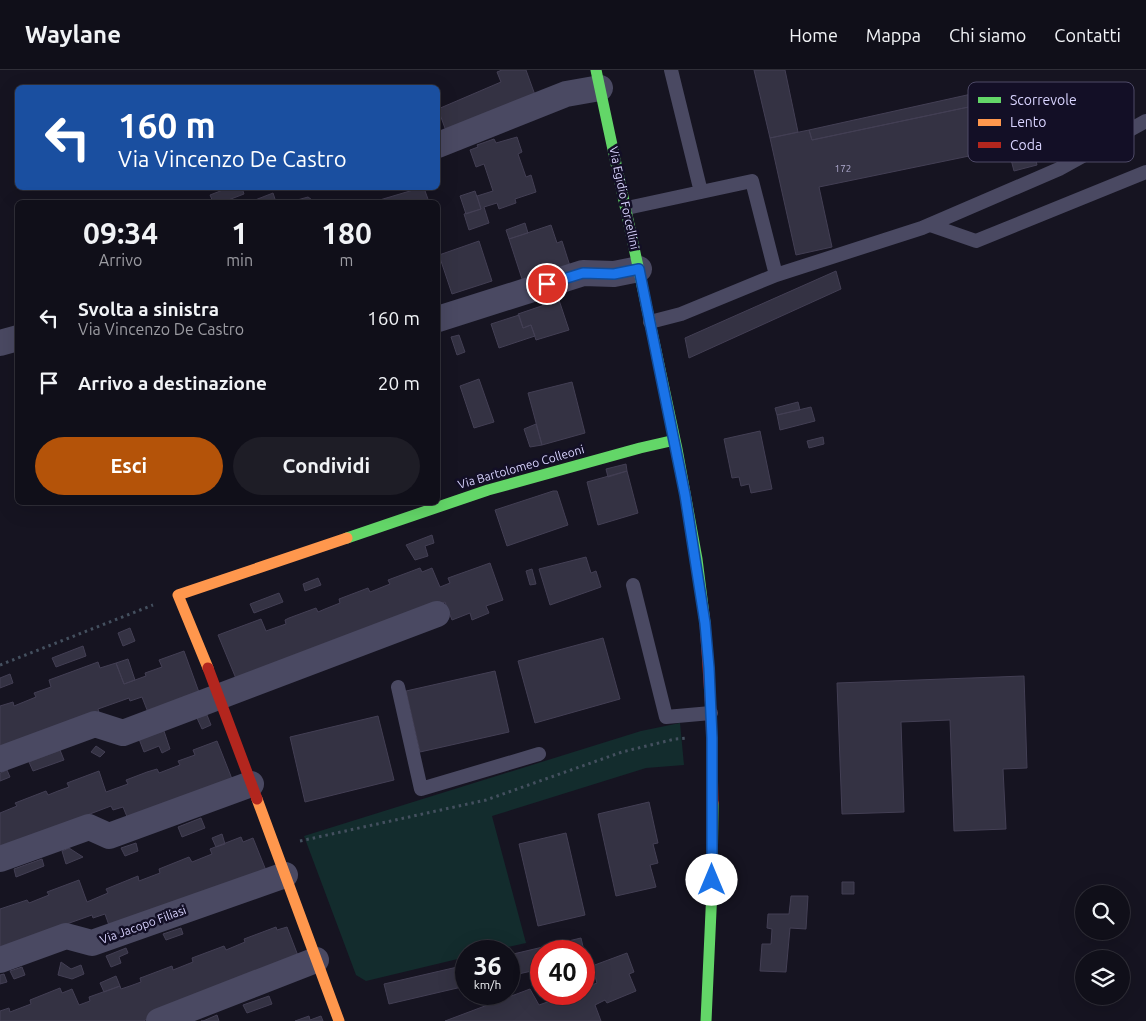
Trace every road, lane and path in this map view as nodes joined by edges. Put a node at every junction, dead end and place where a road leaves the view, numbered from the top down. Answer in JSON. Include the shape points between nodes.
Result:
{"nodes":[{"id":1,"x":671,"y":70,"type":"edge"},
{"id":2,"x":598,"y":79,"type":"edge"},
{"id":3,"x":1146,"y":122,"type":"edge"},
{"id":4,"x":1134,"y":128,"type":"edge"},
{"id":5,"x":440,"y":144,"type":"edge"},
{"id":6,"x":1072,"y":162,"type":"edge"},
{"id":7,"x":1146,"y":172,"type":"edge"},
{"id":8,"x":701,"y":192,"type":"junction"},
{"id":9,"x":627,"y":208,"type":"junction"},
{"id":10,"x":930,"y":225,"type":"junction"},
{"id":11,"x":639,"y":269,"type":"junction"},
{"id":12,"x":776,"y":275,"type":"junction"},
{"id":13,"x":440,"y":317,"type":"edge"},
{"id":14,"x":650,"y":322,"type":"junction"},
{"id":15,"x":15,"y":339,"type":"edge"},
{"id":16,"x":0,"y":343,"type":"edge"},
{"id":17,"x":675,"y":440,"type":"junction"},
{"id":18,"x":633,"y":585,"type":"dead end"},
{"id":19,"x":178,"y":596,"type":"junction"},
{"id":20,"x":437,"y":614,"type":"dead end"},
{"id":21,"x":0,"y":665,"type":"edge"},
{"id":22,"x":398,"y":686,"type":"dead end"},
{"id":23,"x":218,"y":696,"type":"junction"},
{"id":24,"x":711,"y":713,"type":"junction"},
{"id":25,"x":691,"y":738,"type":"dead end"},
{"id":26,"x":539,"y":754,"type":"dead end"},
{"id":27,"x":0,"y":759,"type":"edge"},
{"id":28,"x":251,"y":784,"type":"junction"},
{"id":29,"x":305,"y":839,"type":"dead end"},
{"id":30,"x":0,"y":859,"type":"edge"},
{"id":31,"x":285,"y":875,"type":"junction"},
{"id":32,"x":0,"y":960,"type":"edge"},
{"id":33,"x":316,"y":960,"type":"junction"},
{"id":34,"x":159,"y":1021,"type":"edge"},
{"id":35,"x":340,"y":1021,"type":"edge"},
{"id":36,"x":706,"y":1021,"type":"edge"}],
"edges":[{"from":1,"to":8,"type":"lane"},
{"from":2,"to":5,"type":"street","name":"Via Egidio Forcellini"},
{"from":2,"to":9,"type":"street","name":"Via Egidio Forcellini"},
{"from":3,"to":4,"type":"lane"},
{"from":6,"to":10,"type":"lane"},
{"from":7,"to":10,"type":"lane","via":[[976,240]]},
{"from":8,"to":9,"type":"lane"},
{"from":8,"to":12,"type":"lane","via":[[752,181]]},
{"from":9,"to":11,"type":"street","name":"Via Egidio Forcellini"},
{"from":10,"to":12,"type":"lane"},
{"from":11,"to":13,"type":"street","via":[[614,274],[583,273]]},
{"from":11,"to":14,"type":"street","name":"Via Egidio Forcellini"},
{"from":12,"to":14,"type":"lane","via":[[681,314]]},
{"from":14,"to":17,"type":"street","name":"Via Egidio Forcellini"},
{"from":15,"to":16,"type":"street"},
{"from":17,"to":19,"type":"street","name":"Via Bartolomeo Colleoni","via":[[488,490]]},
{"from":17,"to":24,"type":"street","name":"Via Egidio Forcellini","via":[[705,623]]},
{"from":18,"to":24,"type":"lane","via":[[666,717]]},
{"from":19,"to":21,"type":"path"},
{"from":19,"to":23,"type":"street"},
{"from":20,"to":23,"type":"street"},
{"from":22,"to":26,"type":"lane","via":[[422,789]]},
{"from":23,"to":27,"type":"street","via":[[123,732],[95,724]]},
{"from":23,"to":28,"type":"street"},
{"from":24,"to":36,"type":"street","name":"Via Egidio Forcellini","via":[[712,898]]},
{"from":25,"to":29,"type":"path","via":[[622,752],[486,800]]},
{"from":28,"to":30,"type":"street","via":[[109,836],[89,827]]},
{"from":28,"to":31,"type":"street"},
{"from":31,"to":32,"type":"street","name":"Via Jacopo Filiasi","via":[[92,943],[66,936]]},
{"from":31,"to":33,"type":"street"},
{"from":33,"to":34,"type":"street"},
{"from":33,"to":35,"type":"street"}]}
